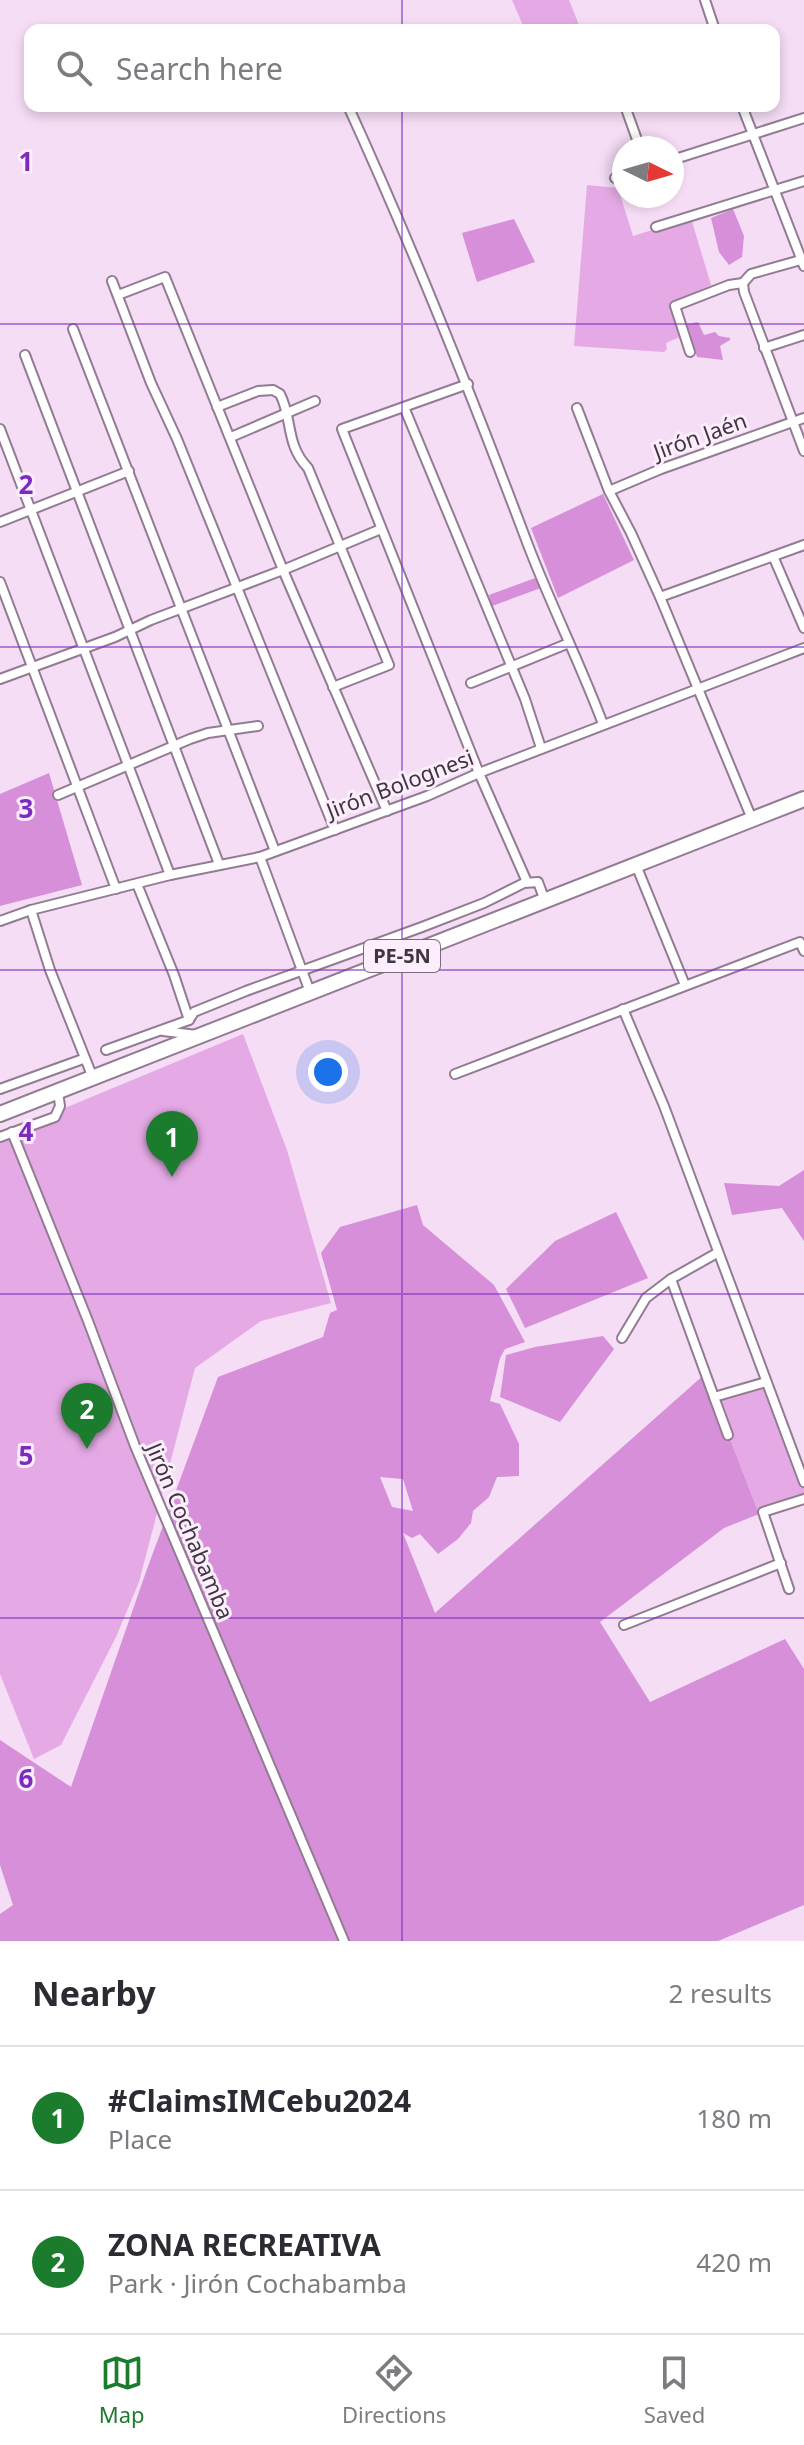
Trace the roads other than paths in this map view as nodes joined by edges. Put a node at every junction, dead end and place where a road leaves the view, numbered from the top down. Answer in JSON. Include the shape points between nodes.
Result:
{"nodes":[{"id":1,"x":705,"y":0,"type":"edge"},
{"id":2,"x":713,"y":24,"type":"edge"},
{"id":3,"x":351,"y":112,"type":"edge"},
{"id":4,"x":627,"y":112,"type":"edge"},
{"id":5,"x":744,"y":112,"type":"edge"},
{"id":6,"x":804,"y":118,"type":"edge"},
{"id":7,"x":752,"y":135,"type":"junction"},
{"id":8,"x":636,"y":136,"type":"edge"},
{"id":9,"x":684,"y":156,"type":"edge"},
{"id":10,"x":804,"y":181,"type":"edge"},
{"id":11,"x":775,"y":190,"type":"junction"},
{"id":12,"x":656,"y":227,"type":"dead end"},
{"id":13,"x":803,"y":262,"type":"edge"},
{"id":14,"x":112,"y":281,"type":"dead end"},
{"id":15,"x":743,"y":283,"type":"junction"},
{"id":16,"x":118,"y":295,"type":"junction"},
{"id":17,"x":73,"y":329,"type":"dead end"},
{"id":18,"x":804,"y":335,"type":"edge"},
{"id":19,"x":764,"y":348,"type":"junction"},
{"id":20,"x":690,"y":352,"type":"dead end"},
{"id":21,"x":25,"y":355,"type":"dead end"},
{"id":22,"x":468,"y":384,"type":"junction"},
{"id":23,"x":315,"y":401,"type":"dead end"},
{"id":24,"x":217,"y":407,"type":"junction"},
{"id":25,"x":404,"y":407,"type":"junction"},
{"id":26,"x":577,"y":408,"type":"dead end"},
{"id":27,"x":286,"y":413,"type":"junction"},
{"id":28,"x":804,"y":418,"type":"edge"},
{"id":29,"x":793,"y":422,"type":"junction"},
{"id":30,"x":0,"y":429,"type":"edge"},
{"id":31,"x":231,"y":437,"type":"junction"},
{"id":32,"x":804,"y":451,"type":"edge"},
{"id":33,"x":129,"y":471,"type":"junction"},
{"id":34,"x":78,"y":491,"type":"junction"},
{"id":35,"x":609,"y":491,"type":"junction"},
{"id":36,"x":31,"y":510,"type":"junction"},
{"id":37,"x":0,"y":522,"type":"edge"},
{"id":38,"x":381,"y":529,"type":"junction"},
{"id":39,"x":804,"y":545,"type":"edge"},
{"id":40,"x":339,"y":546,"type":"junction"},
{"id":41,"x":773,"y":556,"type":"junction"},
{"id":42,"x":283,"y":570,"type":"junction"},
{"id":43,"x":0,"y":582,"type":"edge"},
{"id":44,"x":236,"y":587,"type":"junction"},
{"id":45,"x":660,"y":597,"type":"junction"},
{"id":46,"x":180,"y":609,"type":"junction"},
{"id":47,"x":804,"y":628,"type":"edge"},
{"id":48,"x":130,"y":631,"type":"junction"},
{"id":49,"x":569,"y":643,"type":"junction"},
{"id":50,"x":84,"y":648,"type":"junction"},
{"id":51,"x":804,"y":648,"type":"edge"},
{"id":52,"x":33,"y":666,"type":"junction"},
{"id":53,"x":512,"y":666,"type":"junction"},
{"id":54,"x":0,"y":679,"type":"edge"},
{"id":55,"x":471,"y":683,"type":"dead end"},
{"id":56,"x":333,"y":687,"type":"junction"},
{"id":57,"x":699,"y":690,"type":"junction"},
{"id":58,"x":603,"y":724,"type":"junction"},
{"id":59,"x":258,"y":726,"type":"dead end"},
{"id":60,"x":226,"y":730,"type":"junction"},
{"id":61,"x":173,"y":746,"type":"junction"},
{"id":62,"x":541,"y":748,"type":"junction"},
{"id":63,"x":127,"y":765,"type":"junction"},
{"id":64,"x":479,"y":773,"type":"junction"},
{"id":65,"x":78,"y":786,"type":"junction"},
{"id":66,"x":58,"y":795,"type":"dead end"},
{"id":67,"x":804,"y":799,"type":"edge"},
{"id":68,"x":387,"y":811,"type":"junction"},
{"id":69,"x":752,"y":819,"type":"junction"},
{"id":70,"x":335,"y":830,"type":"junction"},
{"id":71,"x":275,"y":851,"type":"junction"},
{"id":72,"x":260,"y":857,"type":"junction"},
{"id":73,"x":219,"y":864,"type":"junction"},
{"id":74,"x":635,"y":864,"type":"junction"},
{"id":75,"x":170,"y":875,"type":"junction"},
{"id":76,"x":527,"y":882,"type":"junction"},
{"id":77,"x":137,"y":884,"type":"junction"},
{"id":78,"x":116,"y":889,"type":"junction"},
{"id":79,"x":545,"y":901,"type":"junction"},
{"id":80,"x":31,"y":910,"type":"junction"},
{"id":81,"x":0,"y":921,"type":"edge"},
{"id":82,"x":804,"y":951,"type":"edge"},
{"id":83,"x":301,"y":972,"type":"junction"},
{"id":84,"x":685,"y":985,"type":"junction"},
{"id":85,"x":310,"y":992,"type":"junction"},
{"id":86,"x":623,"y":1009,"type":"junction"},
{"id":87,"x":189,"y":1020,"type":"junction"},
{"id":88,"x":161,"y":1030,"type":"junction"},
{"id":89,"x":198,"y":1035,"type":"junction"},
{"id":90,"x":106,"y":1050,"type":"dead end"},
{"id":91,"x":83,"y":1059,"type":"junction"},
{"id":92,"x":455,"y":1074,"type":"dead end"},
{"id":93,"x":93,"y":1078,"type":"junction"},
{"id":94,"x":0,"y":1089,"type":"edge"},
{"id":95,"x":58,"y":1092,"type":"junction"},
{"id":96,"x":0,"y":1114,"type":"edge"},
{"id":97,"x":12,"y":1132,"type":"junction"},
{"id":98,"x":0,"y":1137,"type":"edge"},
{"id":99,"x":717,"y":1253,"type":"junction"},
{"id":100,"x":671,"y":1279,"type":"junction"},
{"id":101,"x":622,"y":1338,"type":"dead end"},
{"id":102,"x":766,"y":1382,"type":"junction"},
{"id":103,"x":714,"y":1397,"type":"junction"},
{"id":104,"x":728,"y":1435,"type":"dead end"},
{"id":105,"x":804,"y":1482,"type":"edge"},
{"id":106,"x":804,"y":1499,"type":"edge"},
{"id":107,"x":781,"y":1563,"type":"junction"},
{"id":108,"x":789,"y":1589,"type":"dead end"},
{"id":109,"x":624,"y":1625,"type":"dead end"},
{"id":110,"x":344,"y":1941,"type":"edge"}],
"edges":[{"from":1,"to":2,"type":"street"},
{"from":3,"to":22,"type":"street"},
{"from":4,"to":8,"type":"street"},
{"from":5,"to":7,"type":"street"},
{"from":6,"to":7,"type":"street"},
{"from":7,"to":9,"type":"street"},
{"from":7,"to":11,"type":"street"},
{"from":10,"to":11,"type":"street"},
{"from":11,"to":12,"type":"street"},
{"from":11,"to":13,"type":"street"},
{"from":13,"to":15,"type":"street","via":[[751,274]]},
{"from":14,"to":16,"type":"street"},
{"from":15,"to":19,"type":"street"},
{"from":15,"to":20,"type":"street","via":[[675,306]]},
{"from":16,"to":24,"type":"street","via":[[165,277]]},
{"from":16,"to":44,"type":"street"},
{"from":17,"to":33,"type":"street"},
{"from":18,"to":19,"type":"street"},
{"from":19,"to":29,"type":"street"},
{"from":21,"to":34,"type":"street"},
{"from":22,"to":25,"type":"street"},
{"from":22,"to":49,"type":"street"},
{"from":23,"to":27,"type":"street"},
{"from":24,"to":27,"type":"street","via":[[273,390],[280,394]]},
{"from":24,"to":31,"type":"street"},
{"from":25,"to":38,"type":"street","via":[[342,429]]},
{"from":25,"to":53,"type":"street"},
{"from":26,"to":35,"type":"street"},
{"from":27,"to":31,"type":"street"},
{"from":27,"to":40,"type":"street","via":[[289,432]]},
{"from":28,"to":29,"type":"street","name":"Jirón Jaén"},
{"from":29,"to":32,"type":"street"},
{"from":29,"to":35,"type":"street","name":"Jirón Jaén"},
{"from":30,"to":36,"type":"street"},
{"from":31,"to":42,"type":"street"},
{"from":33,"to":34,"type":"street"},
{"from":33,"to":46,"type":"street"},
{"from":34,"to":36,"type":"street"},
{"from":34,"to":48,"type":"street"},
{"from":35,"to":45,"type":"street"},
{"from":36,"to":37,"type":"street"},
{"from":36,"to":50,"type":"street"},
{"from":38,"to":40,"type":"street"},
{"from":38,"to":64,"type":"street"},
{"from":39,"to":41,"type":"street"},
{"from":40,"to":42,"type":"street"},
{"from":40,"to":56,"type":"street","via":[[389,665]]},
{"from":41,"to":45,"type":"street"},
{"from":41,"to":47,"type":"street"},
{"from":42,"to":44,"type":"street"},
{"from":42,"to":56,"type":"street"},
{"from":43,"to":52,"type":"street"},
{"from":44,"to":46,"type":"street"},
{"from":44,"to":70,"type":"street"},
{"from":45,"to":57,"type":"street"},
{"from":46,"to":48,"type":"street"},
{"from":46,"to":60,"type":"street"},
{"from":48,"to":50,"type":"street"},
{"from":48,"to":61,"type":"street"},
{"from":49,"to":53,"type":"street"},
{"from":49,"to":58,"type":"street"},
{"from":50,"to":52,"type":"street"},
{"from":50,"to":63,"type":"street"},
{"from":51,"to":57,"type":"street","name":"Jirón Bolognesi"},
{"from":52,"to":54,"type":"street"},
{"from":52,"to":65,"type":"street"},
{"from":53,"to":55,"type":"street"},
{"from":53,"to":62,"type":"street"},
{"from":56,"to":68,"type":"street"},
{"from":57,"to":58,"type":"street","name":"Jirón Bolognesi"},
{"from":57,"to":69,"type":"street"},
{"from":58,"to":62,"type":"street","name":"Jirón Bolognesi"},
{"from":59,"to":60,"type":"street"},
{"from":60,"to":61,"type":"street"},
{"from":60,"to":71,"type":"street"},
{"from":61,"to":63,"type":"street"},
{"from":61,"to":73,"type":"street"},
{"from":62,"to":64,"type":"street","name":"Jirón Bolognesi"},
{"from":63,"to":65,"type":"street"},
{"from":63,"to":75,"type":"street"},
{"from":64,"to":68,"type":"street","name":"Jirón Bolognesi"},
{"from":64,"to":76,"type":"street"},
{"from":65,"to":66,"type":"street"},
{"from":65,"to":78,"type":"street"},
{"from":67,"to":69,"type":"highway","number":"PE-5N"},
{"from":68,"to":70,"type":"street","name":"Jirón Bolognesi"},
{"from":69,"to":74,"type":"highway","number":"PE-5N"},
{"from":70,"to":71,"type":"street","name":"Jirón Bolognesi"},
{"from":71,"to":72,"type":"street","name":"Jirón Bolognesi"},
{"from":72,"to":73,"type":"street","name":"Jirón Bolognesi"},
{"from":72,"to":83,"type":"street"},
{"from":73,"to":75,"type":"street","name":"Jirón Bolognesi"},
{"from":74,"to":79,"type":"highway","number":"PE-5N"},
{"from":74,"to":84,"type":"street"},
{"from":75,"to":77,"type":"street","name":"Jirón Bolognesi"},
{"from":76,"to":79,"type":"street","via":[[538,882]]},
{"from":76,"to":83,"type":"street"},
{"from":77,"to":78,"type":"street","name":"Jirón Bolognesi"},
{"from":77,"to":87,"type":"street"},
{"from":78,"to":80,"type":"street","name":"Jirón Bolognesi"},
{"from":79,"to":85,"type":"highway","number":"PE-5N"},
{"from":80,"to":81,"type":"street","name":"Jirón Bolognesi"},
{"from":80,"to":91,"type":"street"},
{"from":82,"to":84,"type":"street","via":[[800,942]]},
{"from":83,"to":85,"type":"street"},
{"from":83,"to":87,"type":"street","via":[[194,1012]]},
{"from":84,"to":86,"type":"street"},
{"from":85,"to":89,"type":"highway","number":"PE-5N"},
{"from":86,"to":92,"type":"street"},
{"from":86,"to":99,"type":"street"},
{"from":87,"to":88,"type":"street"},
{"from":88,"to":89,"type":"street"},
{"from":88,"to":90,"type":"street"},
{"from":89,"to":93,"type":"highway","number":"PE-5N"},
{"from":91,"to":93,"type":"street"},
{"from":91,"to":94,"type":"street"},
{"from":93,"to":95,"type":"highway","number":"PE-5N"},
{"from":95,"to":96,"type":"highway","number":"PE-5N"},
{"from":95,"to":97,"type":"street","via":[[55,1117]]},
{"from":97,"to":98,"type":"street"},
{"from":97,"to":110,"type":"street","name":"Jirón Cochabamba","via":[[135,1446]]},
{"from":99,"to":100,"type":"street"},
{"from":99,"to":102,"type":"street"},
{"from":100,"to":101,"type":"street","via":[[646,1298]]},
{"from":100,"to":103,"type":"street"},
{"from":102,"to":103,"type":"street"},
{"from":102,"to":105,"type":"street"},
{"from":103,"to":104,"type":"street"},
{"from":106,"to":107,"type":"street","via":[[763,1512]]},
{"from":107,"to":108,"type":"street"},
{"from":107,"to":109,"type":"street"}]}
